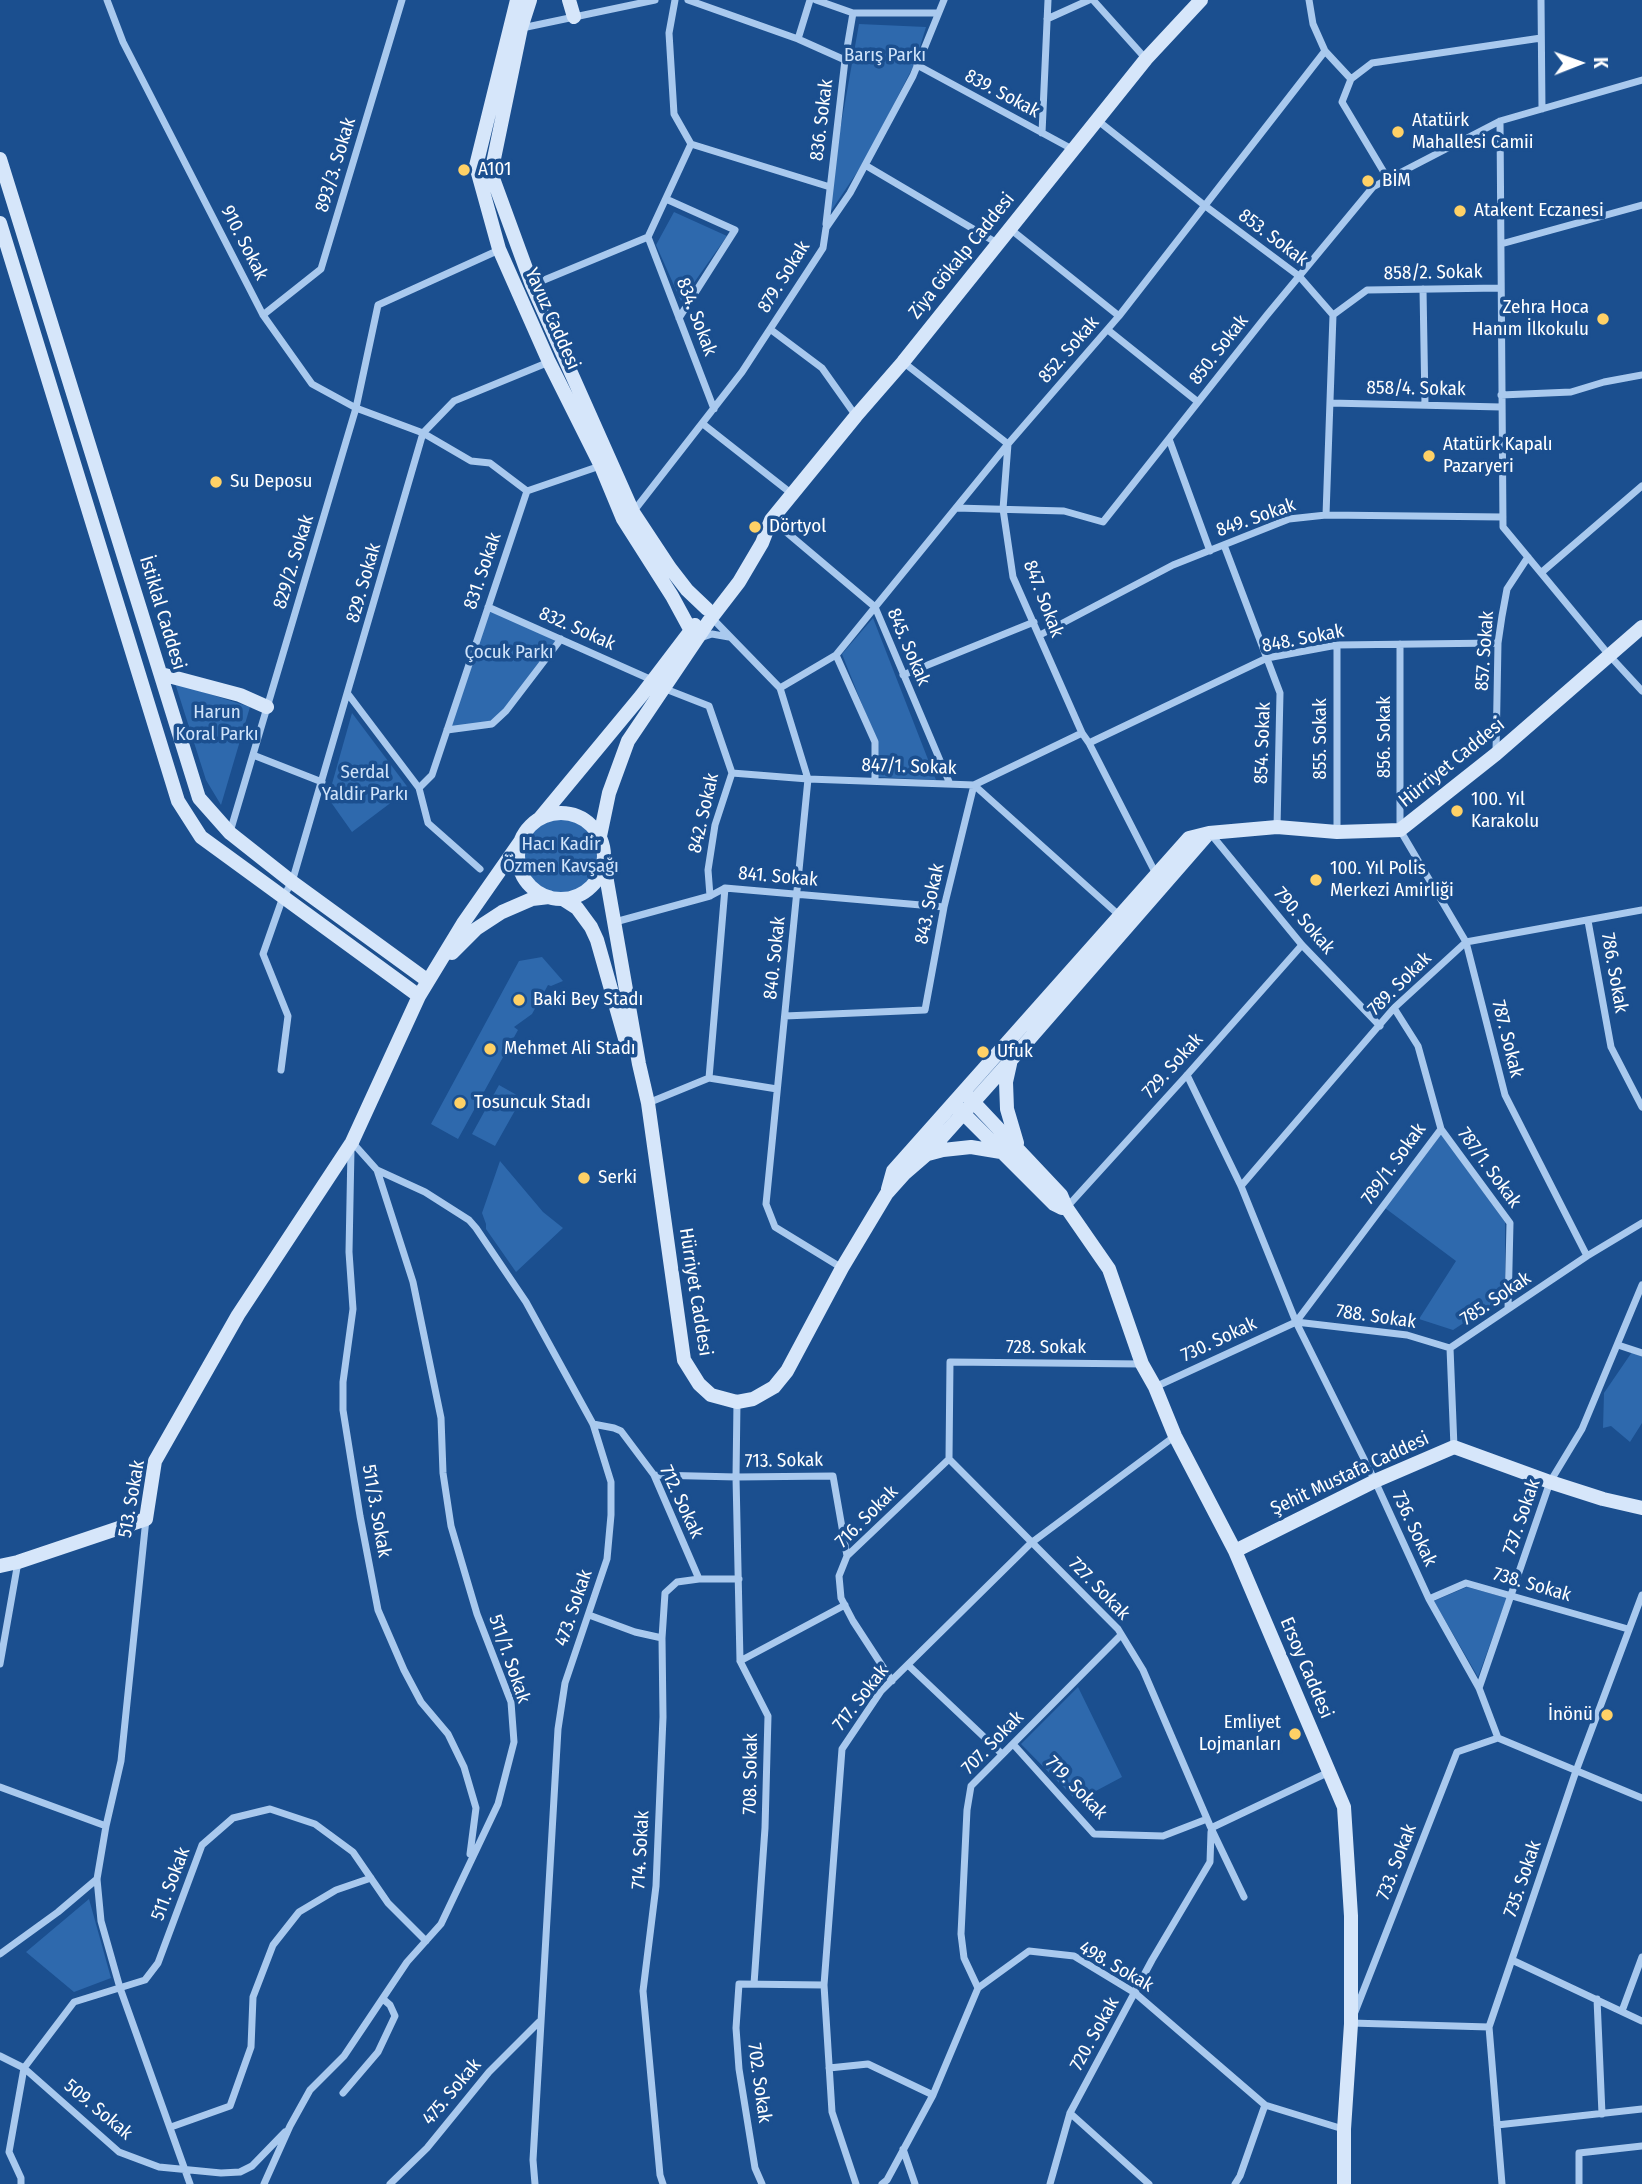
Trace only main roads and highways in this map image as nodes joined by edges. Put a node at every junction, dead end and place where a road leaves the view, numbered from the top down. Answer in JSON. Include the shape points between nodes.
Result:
{"nodes":[{"id":1,"x":517,"y":0,"type":"edge"},
{"id":2,"x":530,"y":0,"type":"edge"},
{"id":3,"x":569,"y":0,"type":"edge"},
{"id":4,"x":1202,"y":0,"type":"edge"},
{"id":5,"x":574,"y":17,"type":"road end"},
{"id":6,"x":516,"y":27,"type":"junction"},
{"id":7,"x":0,"y":159,"type":"edge"},
{"id":8,"x":0,"y":223,"type":"edge"},
{"id":9,"x":709,"y":614,"type":"junction"},
{"id":10,"x":1642,"y":627,"type":"edge"},
{"id":11,"x":694,"y":635,"type":"junction"},
{"id":12,"x":161,"y":674,"type":"junction"},
{"id":13,"x":648,"y":698,"type":"junction"},
{"id":14,"x":267,"y":707,"type":"road end"},
{"id":15,"x":540,"y":818,"type":"junction"},
{"id":16,"x":1209,"y":833,"type":"junction"},
{"id":17,"x":600,"y":836,"type":"junction"},
{"id":18,"x":522,"y":839,"type":"junction"},
{"id":19,"x":604,"y":864,"type":"junction"},
{"id":20,"x":556,"y":898,"type":"junction"},
{"id":21,"x":428,"y":981,"type":"junction"},
{"id":22,"x":419,"y":996,"type":"junction"},
{"id":23,"x":1011,"y":1060,"type":"junction"},
{"id":24,"x":639,"y":1064,"type":"junction"},
{"id":25,"x":969,"y":1097,"type":"junction"},
{"id":26,"x":958,"y":1108,"type":"junction"},
{"id":27,"x":1018,"y":1147,"type":"junction"},
{"id":28,"x":1001,"y":1152,"type":"junction"},
{"id":29,"x":926,"y":1155,"type":"junction"},
{"id":30,"x":887,"y":1194,"type":"junction"},
{"id":31,"x":1066,"y":1207,"type":"junction"},
{"id":32,"x":1642,"y":1508,"type":"edge"},
{"id":33,"x":1235,"y":1551,"type":"junction"},
{"id":34,"x":0,"y":1566,"type":"edge"},
{"id":35,"x":1344,"y":2184,"type":"edge"}],
"edges":[{"from":1,"to":6,"type":"main road","name":"Yavuz Caddesi"},
{"from":2,"to":6,"type":"main road","name":"Yavuz Caddesi"},
{"from":3,"to":5,"type":"main road"},
{"from":4,"to":9,"type":"main road","name":"Ziya Gökalp Caddesi","via":[[1146,59],[771,520],[762,543]]},
{"from":6,"to":9,"type":"main road","name":"Yavuz Caddesi","via":[[491,173],[532,285],[633,512],[670,568]]},
{"from":6,"to":11,"type":"main road","name":"Yavuz Caddesi","via":[[476,166],[499,249],[623,519]]},
{"from":7,"to":12,"type":"main road","name":"İstiklal Caddesi"},
{"from":8,"to":22,"type":"main road","name":"İstiklal Caddesi","via":[[178,801],[201,838]]},
{"from":9,"to":11,"type":"main road","name":"Ziya Gökalp Caddesi"},
{"from":10,"to":16,"type":"main road","name":"Hürriyet Caddesi","via":[[1400,830],[1337,832],[1277,827]]},
{"from":11,"to":13,"type":"main road","name":"Ziya Gökalp Caddesi"},
{"from":12,"to":14,"type":"main road"},
{"from":12,"to":21,"type":"main road","name":"İstiklal Caddesi","via":[[199,798],[230,832],[292,882]]},
{"from":13,"to":15,"type":"main road"},
{"from":13,"to":17,"type":"main road","via":[[609,793]]},
{"from":15,"to":17,"type":"main road","via":[[574,814]]},
{"from":15,"to":18,"type":"main road"},
{"from":16,"to":23,"type":"main road","name":"Hürriyet Caddesi"},
{"from":16,"to":25,"type":"main road","name":"Hürriyet Caddesi","via":[[1189,838],[1156,874]]},
{"from":17,"to":19,"type":"main road"},
{"from":18,"to":20,"type":"main road","via":[[518,853],[526,881],[536,891]]},
{"from":18,"to":21,"type":"main road"},
{"from":19,"to":20,"type":"main road","via":[[590,889]]},
{"from":19,"to":24,"type":"main road"},
{"from":20,"to":21,"type":"main road","via":[[532,899],[502,912],[456,947]]},
{"from":20,"to":24,"type":"main road","via":[[577,908],[591,927],[626,1042]]},
{"from":21,"to":22,"type":"main road"},
{"from":22,"to":34,"type":"main road","name":"513. Sokak","via":[[352,1142],[238,1315],[155,1461],[146,1519]]},
{"from":23,"to":25,"type":"main road","name":"Hürriyet Caddesi"},
{"from":23,"to":27,"type":"main road","name":"Ersoy Caddesi","via":[[1007,1109]]},
{"from":24,"to":30,"type":"main road","name":"Hürriyet Caddesi","via":[[684,1360],[711,1395],[737,1402],[753,1399],[781,1379]]},
{"from":25,"to":26,"type":"main road","name":"Hürriyet Caddesi"},
{"from":25,"to":27,"type":"main road","name":"Ersoy Caddesi"},
{"from":26,"to":28,"type":"main road","name":"Ersoy Caddesi"},
{"from":26,"to":29,"type":"main road","name":"Hürriyet Caddesi"},
{"from":26,"to":30,"type":"main road","name":"Hürriyet Caddesi","via":[[893,1171]]},
{"from":27,"to":31,"type":"main road","name":"Ersoy Caddesi","via":[[1061,1195]]},
{"from":28,"to":29,"type":"main road","via":[[971,1147]]},
{"from":28,"to":31,"type":"main road","name":"Ersoy Caddesi","via":[[1054,1204]]},
{"from":29,"to":30,"type":"main road","name":"Hürriyet Caddesi"},
{"from":31,"to":33,"type":"main road","name":"Ersoy Caddesi","via":[[1109,1269],[1142,1364]]},
{"from":32,"to":33,"type":"main road","name":"Şehit Mustafa Caddesi","via":[[1550,1482],[1454,1447],[1374,1480]]},
{"from":33,"to":35,"type":"main road","name":"Ersoy Caddesi","via":[[1344,1807],[1351,1916]]}]}
